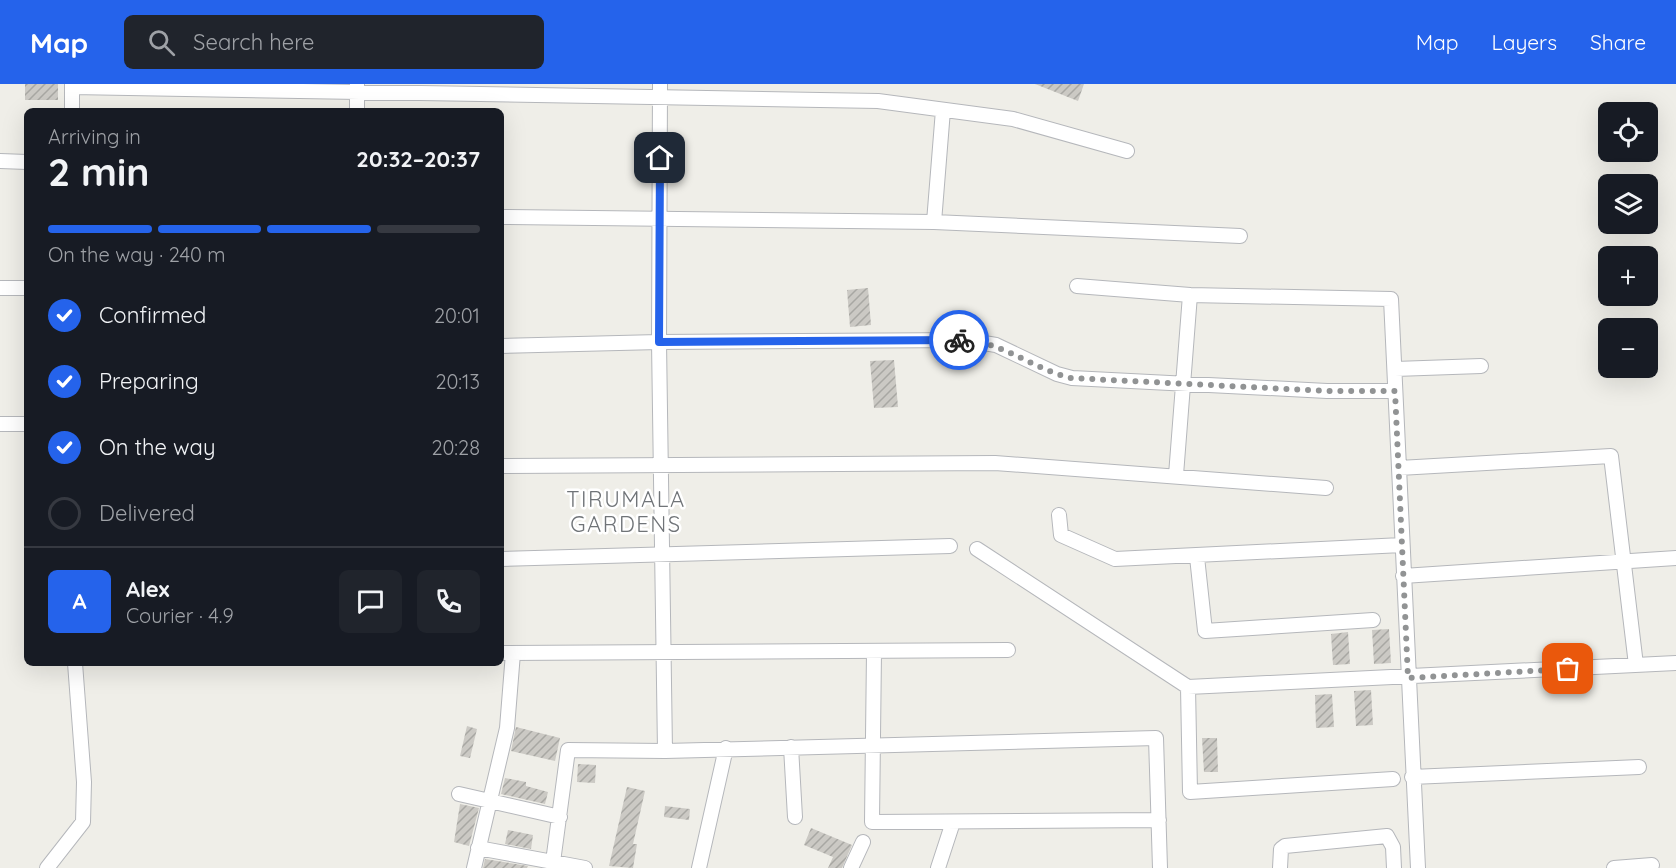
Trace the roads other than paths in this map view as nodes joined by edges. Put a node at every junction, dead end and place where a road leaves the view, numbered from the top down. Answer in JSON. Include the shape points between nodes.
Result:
{"nodes":[{"id":1,"x":72,"y":86,"type":"edge"},
{"id":2,"x":357,"y":88,"type":"edge"},
{"id":3,"x":660,"y":90,"type":"edge"},
{"id":4,"x":72,"y":108,"type":"edge"},
{"id":5,"x":357,"y":108,"type":"edge"},
{"id":6,"x":943,"y":110,"type":"junction"},
{"id":7,"x":1127,"y":151,"type":"dead end"},
{"id":8,"x":0,"y":161,"type":"edge"},
{"id":9,"x":24,"y":162,"type":"edge"},
{"id":10,"x":504,"y":217,"type":"edge"},
{"id":11,"x":660,"y":220,"type":"junction"},
{"id":12,"x":934,"y":222,"type":"junction"},
{"id":13,"x":1240,"y":236,"type":"dead end"},
{"id":14,"x":1077,"y":286,"type":"dead end"},
{"id":15,"x":0,"y":288,"type":"edge"},
{"id":16,"x":24,"y":288,"type":"edge"},
{"id":17,"x":1190,"y":295,"type":"junction"},
{"id":18,"x":659,"y":342,"type":"junction"},
{"id":19,"x":504,"y":346,"type":"edge"},
{"id":20,"x":1481,"y":366,"type":"dead end"},
{"id":21,"x":1395,"y":369,"type":"junction"},
{"id":22,"x":1181,"y":383,"type":"junction"},
{"id":23,"x":1395,"y":391,"type":"junction"},
{"id":24,"x":0,"y":424,"type":"edge"},
{"id":25,"x":24,"y":424,"type":"edge"},
{"id":26,"x":661,"y":463,"type":"junction"},
{"id":27,"x":504,"y":466,"type":"edge"},
{"id":28,"x":1399,"y":468,"type":"junction"},
{"id":29,"x":1176,"y":475,"type":"junction"},
{"id":30,"x":1326,"y":488,"type":"dead end"},
{"id":31,"x":1059,"y":515,"type":"dead end"},
{"id":32,"x":950,"y":546,"type":"dead end"},
{"id":33,"x":1402,"y":546,"type":"junction"},
{"id":34,"x":977,"y":549,"type":"dead end"},
{"id":35,"x":664,"y":555,"type":"junction"},
{"id":36,"x":1197,"y":557,"type":"junction"},
{"id":37,"x":1676,"y":558,"type":"edge"},
{"id":38,"x":504,"y":559,"type":"edge"},
{"id":39,"x":1624,"y":562,"type":"junction"},
{"id":40,"x":1403,"y":576,"type":"junction"},
{"id":41,"x":1373,"y":620,"type":"dead end"},
{"id":42,"x":1008,"y":650,"type":"dead end"},
{"id":43,"x":874,"y":652,"type":"junction"},
{"id":44,"x":507,"y":653,"type":"edge"},
{"id":45,"x":666,"y":654,"type":"junction"},
{"id":46,"x":1676,"y":663,"type":"edge"},
{"id":47,"x":1636,"y":665,"type":"junction"},
{"id":48,"x":75,"y":666,"type":"edge"},
{"id":49,"x":1408,"y":678,"type":"junction"},
{"id":50,"x":1188,"y":687,"type":"junction"},
{"id":51,"x":875,"y":744,"type":"junction"},
{"id":52,"x":791,"y":747,"type":"junction"},
{"id":53,"x":726,"y":748,"type":"junction"},
{"id":54,"x":665,"y":751,"type":"junction"},
{"id":55,"x":1639,"y":767,"type":"dead end"},
{"id":56,"x":1412,"y":777,"type":"junction"},
{"id":57,"x":1393,"y":779,"type":"dead end"},
{"id":58,"x":459,"y":794,"type":"dead end"},
{"id":59,"x":488,"y":800,"type":"junction"},
{"id":60,"x":560,"y":817,"type":"junction"},
{"id":61,"x":795,"y":817,"type":"dead end"},
{"id":62,"x":1159,"y":820,"type":"junction"},
{"id":63,"x":953,"y":822,"type":"junction"},
{"id":64,"x":862,"y":842,"type":"dead end"},
{"id":65,"x":478,"y":848,"type":"junction"},
{"id":66,"x":553,"y":862,"type":"junction"},
{"id":67,"x":1653,"y":865,"type":"dead end"},
{"id":68,"x":47,"y":868,"type":"edge"},
{"id":69,"x":474,"y":868,"type":"edge"},
{"id":70,"x":585,"y":868,"type":"edge"},
{"id":71,"x":699,"y":868,"type":"edge"},
{"id":72,"x":850,"y":868,"type":"edge"},
{"id":73,"x":938,"y":868,"type":"edge"},
{"id":74,"x":1160,"y":868,"type":"edge"},
{"id":75,"x":1280,"y":868,"type":"edge"},
{"id":76,"x":1394,"y":868,"type":"edge"},
{"id":77,"x":1418,"y":868,"type":"edge"},
{"id":78,"x":1614,"y":868,"type":"edge"}],
"edges":[{"from":1,"to":2,"type":"street"},
{"from":1,"to":4,"type":"street"},
{"from":2,"to":3,"type":"street"},
{"from":2,"to":5,"type":"street"},
{"from":3,"to":6,"type":"street","via":[[878,101]]},
{"from":3,"to":11,"type":"street"},
{"from":6,"to":7,"type":"street","via":[[1013,118]]},
{"from":6,"to":12,"type":"street"},
{"from":8,"to":9,"type":"street"},
{"from":10,"to":11,"type":"street"},
{"from":11,"to":12,"type":"street"},
{"from":11,"to":18,"type":"street"},
{"from":12,"to":13,"type":"street"},
{"from":14,"to":17,"type":"street"},
{"from":15,"to":16,"type":"street"},
{"from":17,"to":21,"type":"street","via":[[1391,299]]},
{"from":17,"to":22,"type":"street"},
{"from":18,"to":19,"type":"street"},
{"from":18,"to":22,"type":"street","via":[[966,340],[996,345],[1071,378]]},
{"from":18,"to":26,"type":"street"},
{"from":20,"to":21,"type":"street"},
{"from":21,"to":23,"type":"street"},
{"from":22,"to":23,"type":"street"},
{"from":22,"to":29,"type":"street"},
{"from":23,"to":28,"type":"street"},
{"from":24,"to":25,"type":"street"},
{"from":26,"to":27,"type":"street"},
{"from":26,"to":29,"type":"street","via":[[995,463]]},
{"from":26,"to":35,"type":"street"},
{"from":28,"to":33,"type":"street"},
{"from":28,"to":39,"type":"street","via":[[1611,456]]},
{"from":29,"to":30,"type":"street"},
{"from":31,"to":36,"type":"street","via":[[1061,535],[1115,559]]},
{"from":32,"to":35,"type":"street"},
{"from":33,"to":36,"type":"street"},
{"from":33,"to":40,"type":"street"},
{"from":34,"to":50,"type":"street"},
{"from":35,"to":38,"type":"street"},
{"from":35,"to":45,"type":"street"},
{"from":36,"to":41,"type":"street","via":[[1205,631]]},
{"from":37,"to":39,"type":"street"},
{"from":39,"to":40,"type":"street"},
{"from":39,"to":47,"type":"street"},
{"from":40,"to":49,"type":"street"},
{"from":42,"to":43,"type":"street"},
{"from":43,"to":45,"type":"street"},
{"from":43,"to":51,"type":"street"},
{"from":44,"to":45,"type":"street"},
{"from":44,"to":59,"type":"street","via":[[507,728]]},
{"from":45,"to":54,"type":"street"},
{"from":46,"to":47,"type":"street"},
{"from":47,"to":49,"type":"street"},
{"from":48,"to":68,"type":"street","via":[[83,822]]},
{"from":49,"to":50,"type":"street"},
{"from":49,"to":56,"type":"street"},
{"from":50,"to":57,"type":"street","via":[[1190,792]]},
{"from":51,"to":52,"type":"street"},
{"from":51,"to":62,"type":"street","via":[[1156,738]]},
{"from":51,"to":63,"type":"street","via":[[872,822]]},
{"from":52,"to":53,"type":"street"},
{"from":52,"to":61,"type":"street"},
{"from":53,"to":54,"type":"street"},
{"from":53,"to":71,"type":"street"},
{"from":54,"to":60,"type":"street","via":[[568,750]]},
{"from":55,"to":56,"type":"street"},
{"from":56,"to":77,"type":"street"},
{"from":58,"to":59,"type":"street"},
{"from":59,"to":60,"type":"street"},
{"from":59,"to":65,"type":"street"},
{"from":60,"to":66,"type":"street"},
{"from":62,"to":63,"type":"street"},
{"from":62,"to":74,"type":"street"},
{"from":63,"to":73,"type":"street"},
{"from":64,"to":72,"type":"street"},
{"from":65,"to":66,"type":"street"},
{"from":65,"to":69,"type":"street"},
{"from":66,"to":70,"type":"street"},
{"from":67,"to":78,"type":"street"},
{"from":75,"to":76,"type":"street","via":[[1281,849],[1285,846],[1387,837],[1393,847]]}]}
